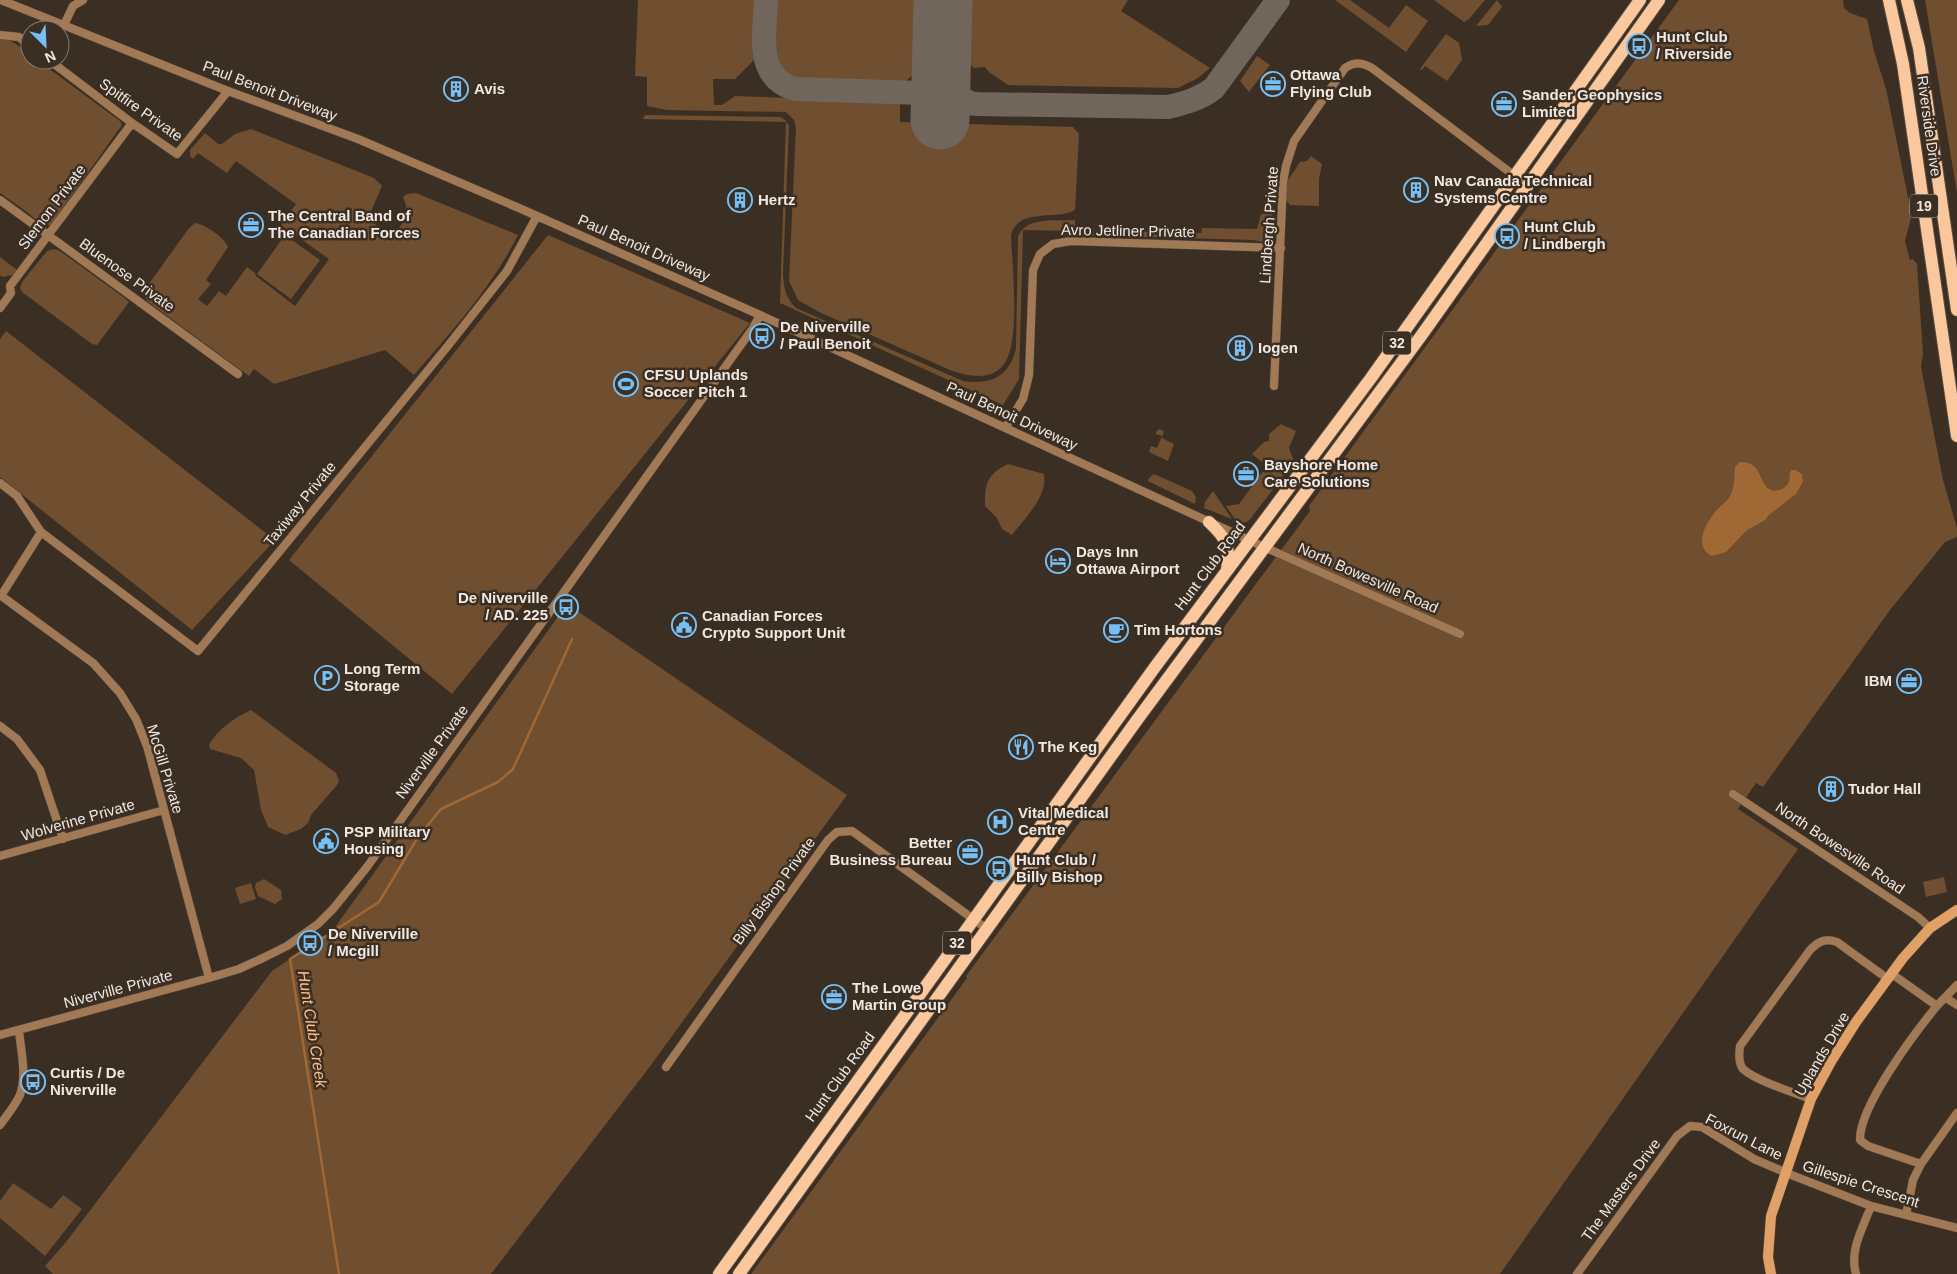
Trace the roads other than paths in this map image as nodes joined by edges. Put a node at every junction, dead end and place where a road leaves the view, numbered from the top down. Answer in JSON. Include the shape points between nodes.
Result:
{"nodes":[{"id":1,"x":1,"y":0,"type":"edge"},
{"id":2,"x":83,"y":0,"type":"edge"},
{"id":3,"x":1640,"y":0,"type":"edge"},
{"id":4,"x":1659,"y":0,"type":"edge"},
{"id":5,"x":1889,"y":0,"type":"edge"},
{"id":6,"x":1907,"y":0,"type":"edge"},
{"id":7,"x":1628,"y":17,"type":"junction"},
{"id":8,"x":51,"y":20,"type":"edge"},
{"id":9,"x":66,"y":20,"type":"edge"},
{"id":10,"x":1641,"y":26,"type":"junction"},
{"id":11,"x":70,"y":27,"type":"edge"},
{"id":12,"x":0,"y":35,"type":"edge"},
{"id":13,"x":20,"y":39,"type":"edge"},
{"id":14,"x":62,"y":70,"type":"edge"},
{"id":15,"x":228,"y":90,"type":"junction"},
{"id":16,"x":132,"y":123,"type":"junction"},
{"id":17,"x":1515,"y":177,"type":"junction"},
{"id":18,"x":1528,"y":186,"type":"junction"},
{"id":19,"x":0,"y":200,"type":"edge"},
{"id":20,"x":537,"y":216,"type":"junction"},
{"id":21,"x":48,"y":234,"type":"junction"},
{"id":22,"x":1281,"y":248,"type":"junction"},
{"id":23,"x":0,"y":308,"type":"edge"},
{"id":24,"x":1957,"y":310,"type":"edge"},
{"id":25,"x":760,"y":315,"type":"junction"},
{"id":26,"x":238,"y":374,"type":"dead end"},
{"id":27,"x":1274,"y":386,"type":"dead end"},
{"id":28,"x":1005,"y":428,"type":"junction"},
{"id":29,"x":1957,"y":436,"type":"edge"},
{"id":30,"x":0,"y":483,"type":"edge"},
{"id":31,"x":1209,"y":522,"type":"junction"},
{"id":32,"x":41,"y":532,"type":"junction"},
{"id":33,"x":1250,"y":541,"type":"junction"},
{"id":34,"x":1264,"y":547,"type":"junction"},
{"id":35,"x":1227,"y":571,"type":"junction"},
{"id":36,"x":1,"y":595,"type":"edge"},
{"id":37,"x":1460,"y":634,"type":"dead end"},
{"id":38,"x":1,"y":727,"type":"edge"},
{"id":39,"x":1733,"y":794,"type":"dead end"},
{"id":40,"x":164,"y":810,"type":"junction"},
{"id":41,"x":63,"y":839,"type":"junction"},
{"id":42,"x":0,"y":856,"type":"edge"},
{"id":43,"x":1957,"y":910,"type":"edge"},
{"id":44,"x":973,"y":919,"type":"junction"},
{"id":45,"x":987,"y":928,"type":"junction"},
{"id":46,"x":1930,"y":928,"type":"junction"},
{"id":47,"x":1890,"y":976,"type":"junction"},
{"id":48,"x":209,"y":978,"type":"junction"},
{"id":49,"x":1957,"y":985,"type":"edge"},
{"id":50,"x":1946,"y":998,"type":"junction"},
{"id":51,"x":1957,"y":1005,"type":"edge"},
{"id":52,"x":1937,"y":1006,"type":"junction"},
{"id":53,"x":19,"y":1030,"type":"junction"},
{"id":54,"x":0,"y":1035,"type":"edge"},
{"id":55,"x":666,"y":1067,"type":"dead end"},
{"id":56,"x":1811,"y":1099,"type":"junction"},
{"id":57,"x":1957,"y":1113,"type":"edge"},
{"id":58,"x":0,"y":1125,"type":"edge"},
{"id":59,"x":1690,"y":1126,"type":"joint"},
{"id":60,"x":1920,"y":1164,"type":"junction"},
{"id":61,"x":1785,"y":1173,"type":"junction"},
{"id":62,"x":1872,"y":1206,"type":"junction"},
{"id":63,"x":1906,"y":1215,"type":"junction"},
{"id":64,"x":1957,"y":1228,"type":"edge"},
{"id":65,"x":719,"y":1274,"type":"edge"},
{"id":66,"x":739,"y":1274,"type":"edge"},
{"id":67,"x":1577,"y":1274,"type":"edge"},
{"id":68,"x":1771,"y":1274,"type":"edge"},
{"id":69,"x":1856,"y":1274,"type":"edge"}],
"edges":[{"from":1,"to":8,"type":"street","name":"Paul Benoit Driveway"},
{"from":2,"to":9,"type":"street","via":[[73,6]]},
{"from":3,"to":7,"type":"main road","name":"Hunt Club Road","number":"32"},
{"from":4,"to":10,"type":"main road","number":"32"},
{"from":5,"to":29,"type":"main road","name":"Riverside Drive","number":"19","via":[[1903,64]]},
{"from":6,"to":24,"type":"main road","name":"Riverside Drive","number":"19","via":[[1919,48]]},
{"from":7,"to":10,"type":"main road"},
{"from":7,"to":17,"type":"main road","name":"Hunt Club Road","number":"32"},
{"from":10,"to":18,"type":"main road","number":"32"},
{"from":11,"to":15,"type":"street","name":"Paul Benoit Driveway"},
{"from":12,"to":13,"type":"street"},
{"from":14,"to":16,"type":"street","name":"Spitfire Private"},
{"from":15,"to":16,"type":"street","name":"Spitfire Private","via":[[177,154]]},
{"from":15,"to":20,"type":"street","name":"Paul Benoit Driveway","via":[[358,139]]},
{"from":16,"to":21,"type":"street","name":"Slemon Private"},
{"from":17,"to":18,"type":"street","name":"Lindbergh Private"},
{"from":17,"to":22,"type":"street","name":"Lindbergh Private","via":[[1372,68],[1352,64],[1336,80],[1290,150],[1283,182]]},
{"from":17,"to":33,"type":"main road","name":"Hunt Club Road","number":"32"},
{"from":18,"to":34,"type":"main road","number":"32"},
{"from":19,"to":21,"type":"street","name":"Bluenose Private"},
{"from":20,"to":25,"type":"street","name":"Paul Benoit Driveway"},
{"from":20,"to":32,"type":"street","name":"Taxiway Private","via":[[507,271],[447,348],[353,458],[198,651]]},
{"from":21,"to":23,"type":"street","name":"Slemon Private","via":[[10,286],[11,293]]},
{"from":21,"to":26,"type":"street","name":"Bluenose Private"},
{"from":22,"to":27,"type":"street","name":"Lindbergh Private"},
{"from":22,"to":28,"type":"street","name":"Avro Jetliner Private","via":[[1071,241],[1052,244],[1040,254],[1033,270],[1029,374],[1023,399]]},
{"from":25,"to":28,"type":"street","name":"Paul Benoit Driveway"},
{"from":25,"to":48,"type":"street","name":"Niverville Private","via":[[333,909],[318,924],[286,946],[239,969]]},
{"from":28,"to":31,"type":"street","name":"Paul Benoit Driveway"},
{"from":30,"to":32,"type":"street","via":[[18,496]]},
{"from":31,"to":33,"type":"street","name":"Paul Benoit Driveway"},
{"from":31,"to":35,"type":"main road","via":[[1228,547]]},
{"from":32,"to":36,"type":"street"},
{"from":33,"to":34,"type":"street","name":"Paul Benoit Driveway"},
{"from":33,"to":35,"type":"main road","name":"Hunt Club Road","number":"32"},
{"from":34,"to":37,"type":"street","name":"North Bowesville Road"},
{"from":34,"to":45,"type":"main road","number":"32"},
{"from":35,"to":44,"type":"main road","name":"Hunt Club Road","number":"32"},
{"from":36,"to":40,"type":"street","name":"McGill Private","via":[[93,663],[120,693],[145,740]]},
{"from":38,"to":41,"type":"street","via":[[17,739],[40,770]]},
{"from":39,"to":46,"type":"street","name":"North Bowesville Road"},
{"from":40,"to":41,"type":"street","name":"Wolverine Private"},
{"from":40,"to":48,"type":"street","name":"McGill Private"},
{"from":41,"to":42,"type":"street","name":"Wolverine Private"},
{"from":43,"to":46,"type":"street","name":"Uplands Drive"},
{"from":44,"to":45,"type":"street","name":"Billy Bishop Private"},
{"from":44,"to":55,"type":"street","name":"Billy Bishop Private","via":[[852,831],[837,832],[828,840]]},
{"from":44,"to":65,"type":"main road","name":"Hunt Club Road","number":"32"},
{"from":45,"to":66,"type":"main road","number":"32"},
{"from":46,"to":47,"type":"street","name":"Uplands Drive"},
{"from":47,"to":52,"type":"street"},
{"from":47,"to":56,"type":"street","name":"Uplands Drive","via":[[1856,1022]]},
{"from":47,"to":56,"type":"street","via":[[1837,942],[1830,939],[1818,942],[1740,1046],[1742,1068]]},
{"from":48,"to":53,"type":"street","name":"Niverville Private"},
{"from":49,"to":50,"type":"street"},
{"from":50,"to":51,"type":"street"},
{"from":50,"to":52,"type":"street"},
{"from":52,"to":60,"type":"street","via":[[1885,1078],[1859,1130],[1860,1140],[1868,1146]]},
{"from":53,"to":54,"type":"street","name":"Niverville Private"},
{"from":53,"to":58,"type":"street","via":[[22,1088]]},
{"from":56,"to":61,"type":"street","name":"Uplands Drive"},
{"from":57,"to":60,"type":"street"},
{"from":59,"to":61,"type":"street","name":"Foxrun Lane","via":[[1709,1130],[1754,1159]]},
{"from":59,"to":67,"type":"street","name":"The Masters Drive","via":[[1677,1136]]},
{"from":60,"to":63,"type":"street","via":[[1913,1180]]},
{"from":61,"to":62,"type":"street","name":"Gillespie Crescent"},
{"from":61,"to":68,"type":"street","name":"Uplands Drive","via":[[1771,1216],[1768,1257]]},
{"from":62,"to":63,"type":"street","name":"Gillespie Crescent"},
{"from":62,"to":69,"type":"street","via":[[1854,1249]]},
{"from":63,"to":64,"type":"street","name":"Gillespie Crescent"}]}
